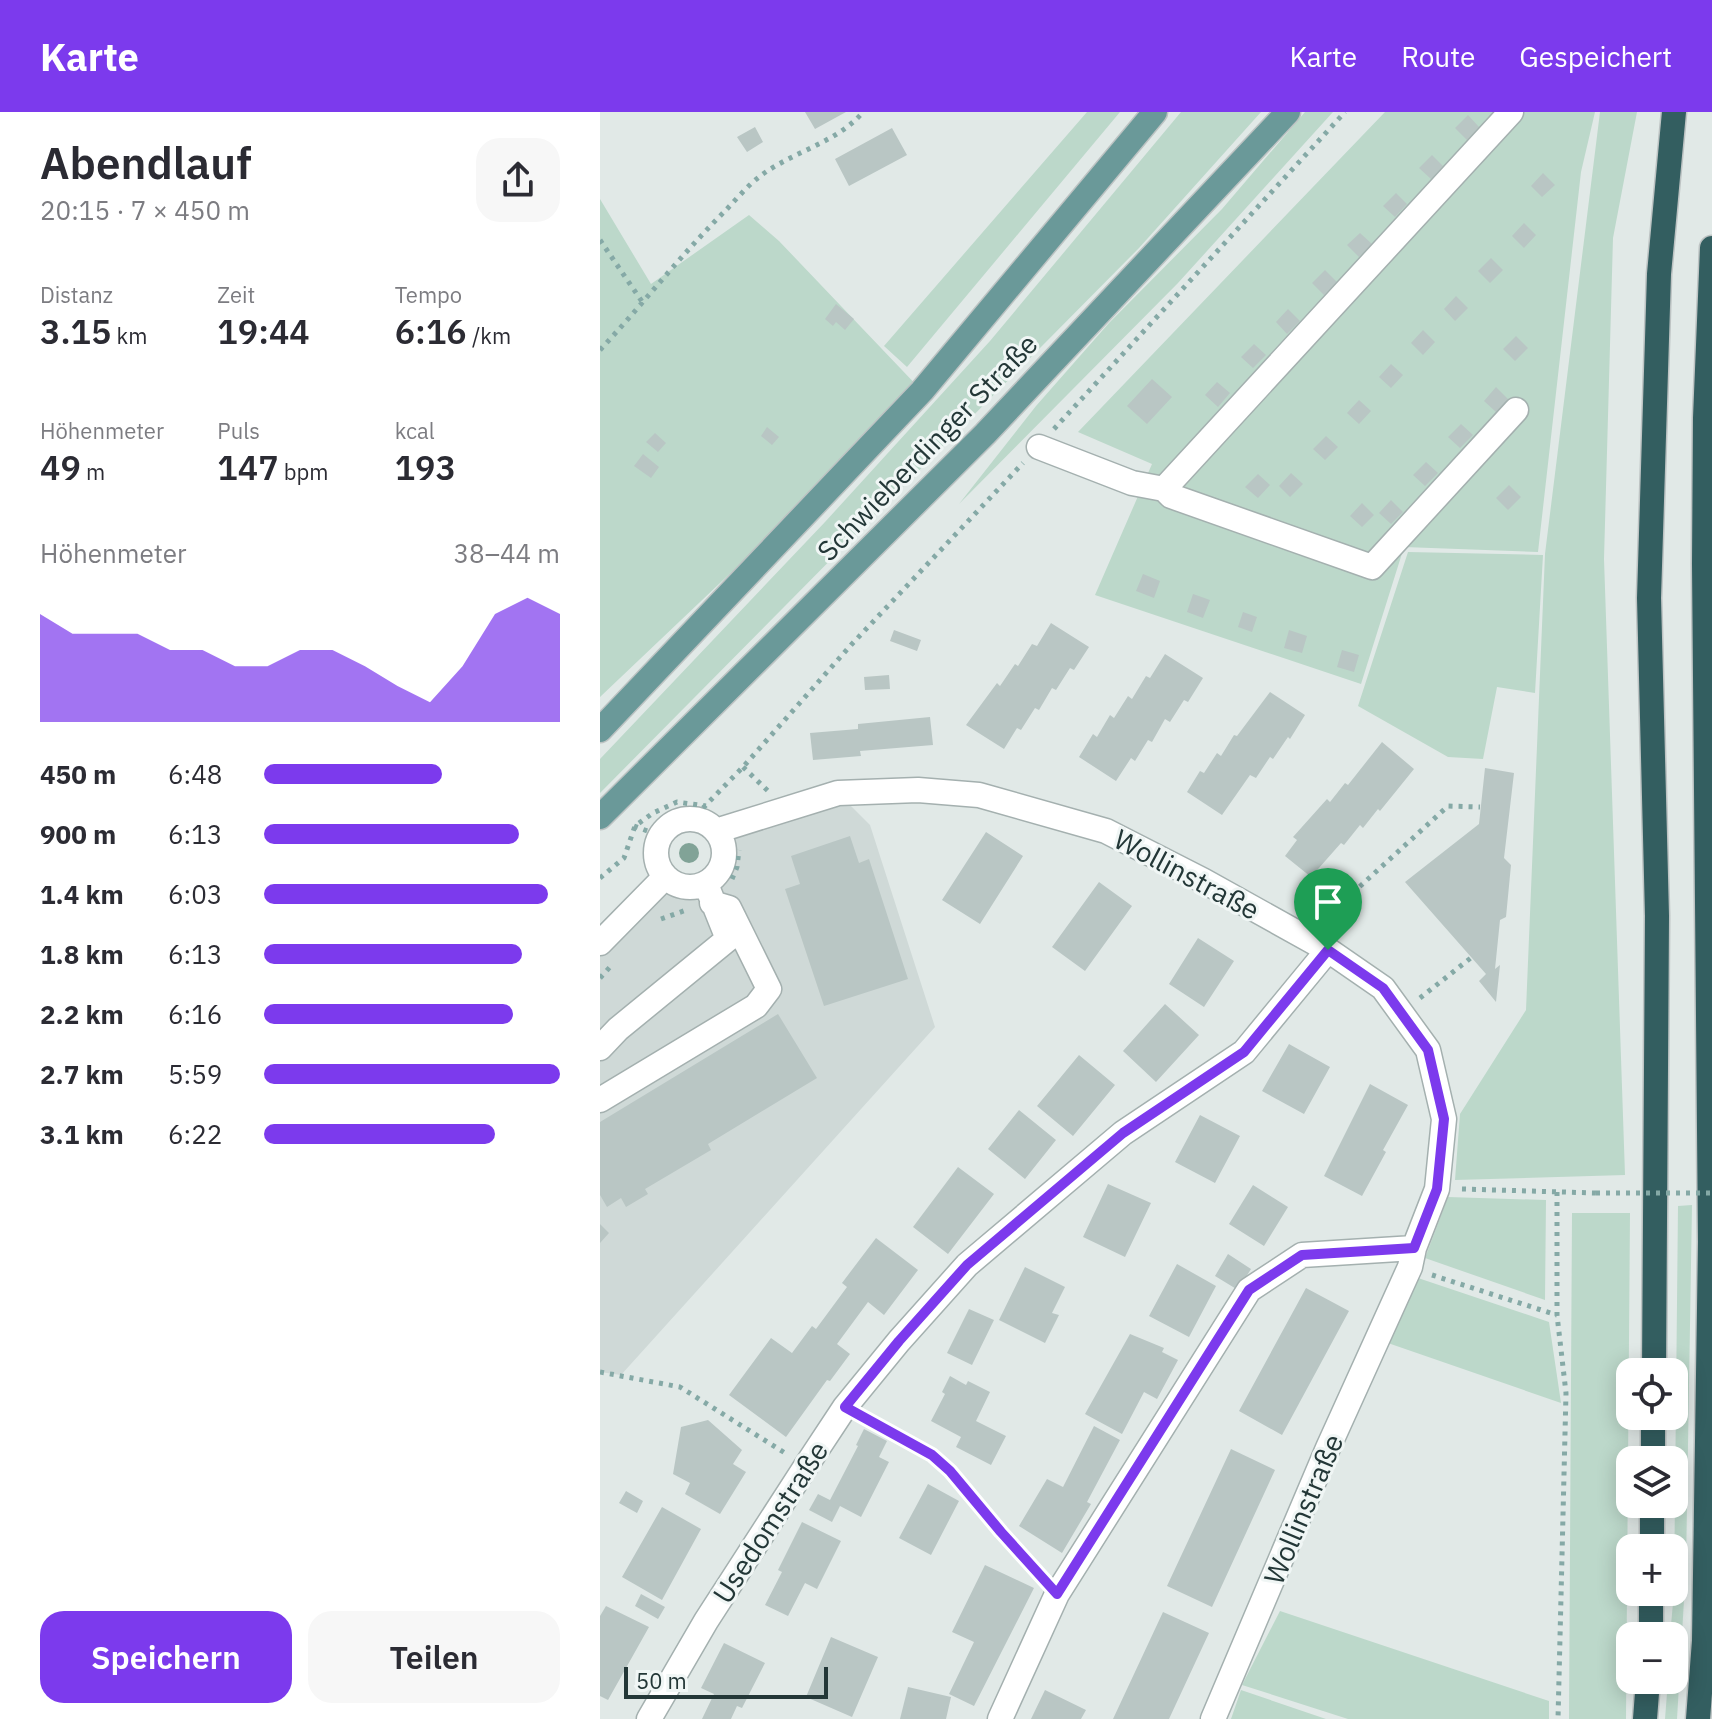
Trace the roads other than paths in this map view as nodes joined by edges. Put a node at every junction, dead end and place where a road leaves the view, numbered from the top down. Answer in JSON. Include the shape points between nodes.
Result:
{"nodes":[{"id":1,"x":1155,"y":112,"type":"edge"},
{"id":2,"x":1288,"y":112,"type":"edge"},
{"id":3,"x":1511,"y":112,"type":"edge"},
{"id":4,"x":1674,"y":112,"type":"edge"},
{"id":5,"x":1712,"y":248,"type":"edge"},
{"id":6,"x":1516,"y":410,"type":"dead end"},
{"id":7,"x":1039,"y":447,"type":"road end"},
{"id":8,"x":1164,"y":489,"type":"junction"},
{"id":9,"x":600,"y":730,"type":"edge"},
{"id":10,"x":600,"y":817,"type":"edge"},
{"id":11,"x":716,"y":831,"type":"junction"},
{"id":12,"x":665,"y":877,"type":"junction"},
{"id":13,"x":709,"y":894,"type":"junction"},
{"id":14,"x":600,"y":943,"type":"edge"},
{"id":15,"x":1328,"y":950,"type":"junction"},
{"id":16,"x":600,"y":1048,"type":"edge"},
{"id":17,"x":600,"y":1100,"type":"edge"},
{"id":18,"x":1412,"y":1258,"type":"junction"},
{"id":19,"x":1654,"y":1358,"type":"edge"},
{"id":20,"x":1647,"y":1694,"type":"edge"},
{"id":21,"x":649,"y":1719,"type":"edge"},
{"id":22,"x":1000,"y":1719,"type":"edge"},
{"id":23,"x":1213,"y":1719,"type":"edge"},
{"id":24,"x":1645,"y":1719,"type":"edge"},
{"id":25,"x":1698,"y":1719,"type":"edge"}],
"edges":[{"from":1,"to":9,"type":"main road","name":"Schwieberdinger Straße","via":[[922,391]]},
{"from":2,"to":10,"type":"main road","name":"Schwieberdinger Straße","via":[[985,434]]},
{"from":3,"to":8,"type":"street"},
{"from":4,"to":19,"type":"highway","via":[[1659,274],[1649,598],[1657,916]]},
{"from":5,"to":25,"type":"highway","via":[[1704,535],[1710,1242],[1704,1641]]},
{"from":6,"to":8,"type":"street","via":[[1372,567],[1171,496]]},
{"from":7,"to":8,"type":"street","via":[[1132,483]]},
{"from":11,"to":12,"type":"street","via":[[698,812],[673,823],[656,849]]},
{"from":11,"to":13,"type":"street","via":[[724,857]]},
{"from":11,"to":15,"type":"street","name":"Wollinstraße","via":[[838,793],[918,790],[979,795],[1106,831]]},
{"from":12,"to":13,"type":"street"},
{"from":12,"to":14,"type":"street"},
{"from":13,"to":16,"type":"street","via":[[728,939]]},
{"from":13,"to":17,"type":"street","via":[[729,908],[769,989],[756,1006]]},
{"from":15,"to":18,"type":"street","name":"Wollinstraße","via":[[1383,988],[1428,1050],[1444,1119],[1437,1189]]},
{"from":15,"to":21,"type":"street","name":"Usedomstraße","via":[[1244,1052],[1123,1133],[967,1265],[899,1341],[845,1407]]},
{"from":18,"to":22,"type":"street","via":[[1302,1255],[1249,1290],[1057,1594]]},
{"from":18,"to":23,"type":"street","name":"Wollinstraße"},
{"from":20,"to":24,"type":"highway"}]}
